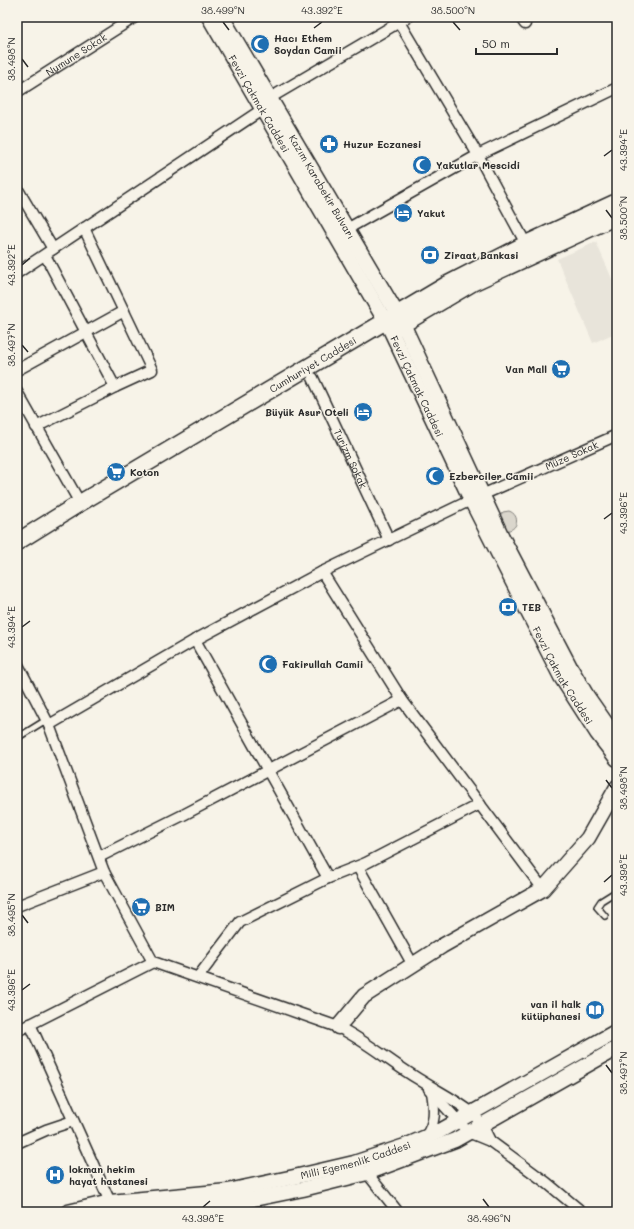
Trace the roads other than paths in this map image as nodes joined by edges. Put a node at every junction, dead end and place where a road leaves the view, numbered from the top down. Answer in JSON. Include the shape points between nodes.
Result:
{"nodes":[{"id":1,"x":135,"y":17,"type":"edge"},
{"id":2,"x":209,"y":17,"type":"edge"},
{"id":3,"x":222,"y":17,"type":"edge"},
{"id":4,"x":401,"y":19,"type":"edge"},
{"id":5,"x":617,"y":88,"type":"edge"},
{"id":6,"x":17,"y":92,"type":"edge"},
{"id":7,"x":266,"y":104,"type":"junction"},
{"id":8,"x":478,"y":154,"type":"junction"},
{"id":9,"x":18,"y":191,"type":"edge"},
{"id":10,"x":617,"y":202,"type":"edge"},
{"id":11,"x":617,"y":216,"type":"edge"},
{"id":12,"x":84,"y":228,"type":"junction"},
{"id":13,"x":347,"y":229,"type":"junction"},
{"id":14,"x":526,"y":244,"type":"junction"},
{"id":15,"x":49,"y":252,"type":"junction"},
{"id":16,"x":17,"y":273,"type":"edge"},
{"id":17,"x":124,"y":311,"type":"junction"},
{"id":18,"x":394,"y":323,"type":"junction"},
{"id":19,"x":86,"y":332,"type":"junction"},
{"id":20,"x":17,"y":370,"type":"edge"},
{"id":21,"x":313,"y":378,"type":"junction"},
{"id":22,"x":115,"y":388,"type":"junction"},
{"id":23,"x":17,"y":392,"type":"edge"},
{"id":24,"x":36,"y":427,"type":"junction"},
{"id":25,"x":617,"y":435,"type":"edge"},
{"id":26,"x":477,"y":497,"type":"junction"},
{"id":27,"x":80,"y":503,"type":"junction"},
{"id":28,"x":390,"y":540,"type":"junction"},
{"id":29,"x":17,"y":542,"type":"edge"},
{"id":30,"x":17,"y":554,"type":"edge"},
{"id":31,"x":322,"y":572,"type":"junction"},
{"id":32,"x":195,"y":640,"type":"junction"},
{"id":33,"x":17,"y":663,"type":"edge"},
{"id":34,"x":402,"y":700,"type":"junction"},
{"id":35,"x":48,"y":723,"type":"junction"},
{"id":36,"x":17,"y":738,"type":"edge"},
{"id":37,"x":617,"y":739,"type":"edge"},
{"id":38,"x":617,"y":759,"type":"edge"},
{"id":39,"x":268,"y":770,"type":"junction"},
{"id":40,"x":617,"y":787,"type":"edge"},
{"id":41,"x":480,"y":804,"type":"junction"},
{"id":42,"x":99,"y":857,"type":"junction"},
{"id":43,"x":358,"y":867,"type":"junction"},
{"id":44,"x":104,"y":872,"type":"junction"},
{"id":45,"x":328,"y":878,"type":"junction"},
{"id":46,"x":543,"y":889,"type":"junction"},
{"id":47,"x":617,"y":891,"type":"edge"},
{"id":48,"x":17,"y":906,"type":"edge"},
{"id":49,"x":605,"y":916,"type":"dead end"},
{"id":50,"x":153,"y":962,"type":"junction"},
{"id":51,"x":413,"y":965,"type":"junction"},
{"id":52,"x":198,"y":977,"type":"junction"},
{"id":53,"x":30,"y":1024,"type":"junction"},
{"id":54,"x":338,"y":1027,"type":"junction"},
{"id":55,"x":17,"y":1031,"type":"edge"},
{"id":56,"x":617,"y":1031,"type":"edge"},
{"id":57,"x":617,"y":1048,"type":"edge"},
{"id":58,"x":420,"y":1080,"type":"junction"},
{"id":59,"x":432,"y":1092,"type":"junction"},
{"id":60,"x":472,"y":1113,"type":"junction"},
{"id":61,"x":73,"y":1121,"type":"junction"},
{"id":62,"x":458,"y":1121,"type":"junction"},
{"id":63,"x":483,"y":1124,"type":"junction"},
{"id":64,"x":468,"y":1132,"type":"junction"},
{"id":65,"x":424,"y":1139,"type":"junction"},
{"id":66,"x":490,"y":1141,"type":"junction"},
{"id":67,"x":17,"y":1142,"type":"edge"},
{"id":68,"x":367,"y":1173,"type":"junction"},
{"id":69,"x":111,"y":1207,"type":"edge"},
{"id":70,"x":228,"y":1208,"type":"edge"},
{"id":71,"x":136,"y":1210,"type":"edge"},
{"id":72,"x":578,"y":1211,"type":"edge"},
{"id":73,"x":68,"y":1212,"type":"edge"},
{"id":74,"x":398,"y":1212,"type":"edge"}],
"edges":[{"from":1,"to":6,"type":"street","name":"Numune Sokak"},
{"from":2,"to":7,"type":"street","name":"Fevzi Çakmak Caddesi"},
{"from":3,"to":7,"type":"street","name":"Kazım Karabekir Bulvarı"},
{"from":4,"to":7,"type":"street"},
{"from":4,"to":8,"type":"street"},
{"from":5,"to":8,"type":"street"},
{"from":7,"to":12,"type":"street"},
{"from":7,"to":13,"type":"street","name":"Kazım Karabekir Bulvarı"},
{"from":7,"to":18,"type":"street","name":"Fevzi Çakmak Caddesi"},
{"from":8,"to":13,"type":"street"},
{"from":8,"to":14,"type":"street"},
{"from":9,"to":15,"type":"street"},
{"from":10,"to":14,"type":"main road","name":"Cumhuriyet Caddesi"},
{"from":11,"to":18,"type":"main road","name":"Cumhuriyet Caddesi","via":[[472,283]]},
{"from":12,"to":15,"type":"street"},
{"from":12,"to":17,"type":"street"},
{"from":13,"to":18,"type":"street","name":"Kazım Karabekir Bulvarı"},
{"from":14,"to":18,"type":"main road","name":"Cumhuriyet Caddesi","via":[[448,284]]},
{"from":15,"to":16,"type":"street"},
{"from":15,"to":19,"type":"street"},
{"from":17,"to":19,"type":"street"},
{"from":17,"to":22,"type":"street","via":[[152,370]]},
{"from":18,"to":21,"type":"main road","name":"Cumhuriyet Caddesi"},
{"from":18,"to":26,"type":"street","name":"Fevzi Çakmak Caddesi"},
{"from":18,"to":27,"type":"main road","name":"Cumhuriyet Caddesi"},
{"from":19,"to":20,"type":"street"},
{"from":19,"to":22,"type":"street"},
{"from":21,"to":28,"type":"street","name":"Turizm Sokak"},
{"from":21,"to":30,"type":"main road","name":"Cumhuriyet Caddesi"},
{"from":22,"to":24,"type":"street"},
{"from":23,"to":24,"type":"street"},
{"from":24,"to":27,"type":"street"},
{"from":25,"to":26,"type":"street","name":"Müze Sokak"},
{"from":26,"to":28,"type":"street","name":"Müze Sokak"},
{"from":26,"to":37,"type":"street","name":"Fevzi Çakmak Caddesi","via":[[502,537],[570,667]]},
{"from":26,"to":38,"type":"street","name":"Fevzi Çakmak Caddesi","via":[[561,677]]},
{"from":27,"to":29,"type":"main road","name":"Cumhuriyet Caddesi"},
{"from":28,"to":31,"type":"street","name":"Müze Sokak"},
{"from":31,"to":32,"type":"street","name":"Müze Sokak"},
{"from":31,"to":34,"type":"street"},
{"from":32,"to":35,"type":"street","name":"Müze Sokak"},
{"from":32,"to":39,"type":"street"},
{"from":33,"to":35,"type":"street"},
{"from":34,"to":39,"type":"street"},
{"from":34,"to":41,"type":"street"},
{"from":35,"to":36,"type":"lane"},
{"from":35,"to":42,"type":"street"},
{"from":39,"to":42,"type":"street"},
{"from":39,"to":45,"type":"street"},
{"from":40,"to":46,"type":"street","via":[[588,838]]},
{"from":41,"to":43,"type":"street"},
{"from":41,"to":46,"type":"street"},
{"from":42,"to":44,"type":"street"},
{"from":43,"to":45,"type":"street"},
{"from":43,"to":51,"type":"street"},
{"from":44,"to":48,"type":"street"},
{"from":44,"to":50,"type":"street"},
{"from":45,"to":52,"type":"street","via":[[240,922]]},
{"from":46,"to":51,"type":"street"},
{"from":47,"to":49,"type":"lane","via":[[596,907]]},
{"from":50,"to":52,"type":"street"},
{"from":50,"to":53,"type":"street"},
{"from":51,"to":54,"type":"street","via":[[364,996]]},
{"from":52,"to":54,"type":"street"},
{"from":53,"to":55,"type":"street"},
{"from":53,"to":61,"type":"street"},
{"from":54,"to":58,"type":"street","via":[[356,1036]]},
{"from":56,"to":60,"type":"street","name":"Milli Egemenlik Caddesi"},
{"from":57,"to":63,"type":"street","name":"Milli Egemenlik Caddesi"},
{"from":58,"to":59,"type":"street"},
{"from":58,"to":60,"type":"street"},
{"from":59,"to":62,"type":"street"},
{"from":59,"to":65,"type":"street","via":[[433,1121]]},
{"from":60,"to":62,"type":"street","name":"Milli Egemenlik Caddesi"},
{"from":60,"to":63,"type":"street"},
{"from":61,"to":67,"type":"street"},
{"from":61,"to":69,"type":"street"},
{"from":62,"to":64,"type":"street"},
{"from":62,"to":65,"type":"street","name":"Milli Egemenlik Caddesi"},
{"from":63,"to":64,"type":"street","name":"Milli Egemenlik Caddesi"},
{"from":63,"to":66,"type":"street"},
{"from":64,"to":66,"type":"street"},
{"from":64,"to":68,"type":"street","name":"Milli Egemenlik Caddesi","via":[[454,1140]]},
{"from":65,"to":69,"type":"street","name":"Milli Egemenlik Caddesi","via":[[354,1163],[294,1177],[228,1191]]},
{"from":66,"to":72,"type":"street","via":[[547,1183]]},
{"from":68,"to":70,"type":"street","name":"Milli Egemenlik Caddesi","via":[[249,1200]]},
{"from":68,"to":74,"type":"street"},
{"from":69,"to":71,"type":"street","name":"Milli Egemenlik Caddesi"},
{"from":69,"to":73,"type":"street","name":"Milli Egemenlik Caddesi"},
{"from":70,"to":71,"type":"street","name":"Milli Egemenlik Caddesi"}]}
